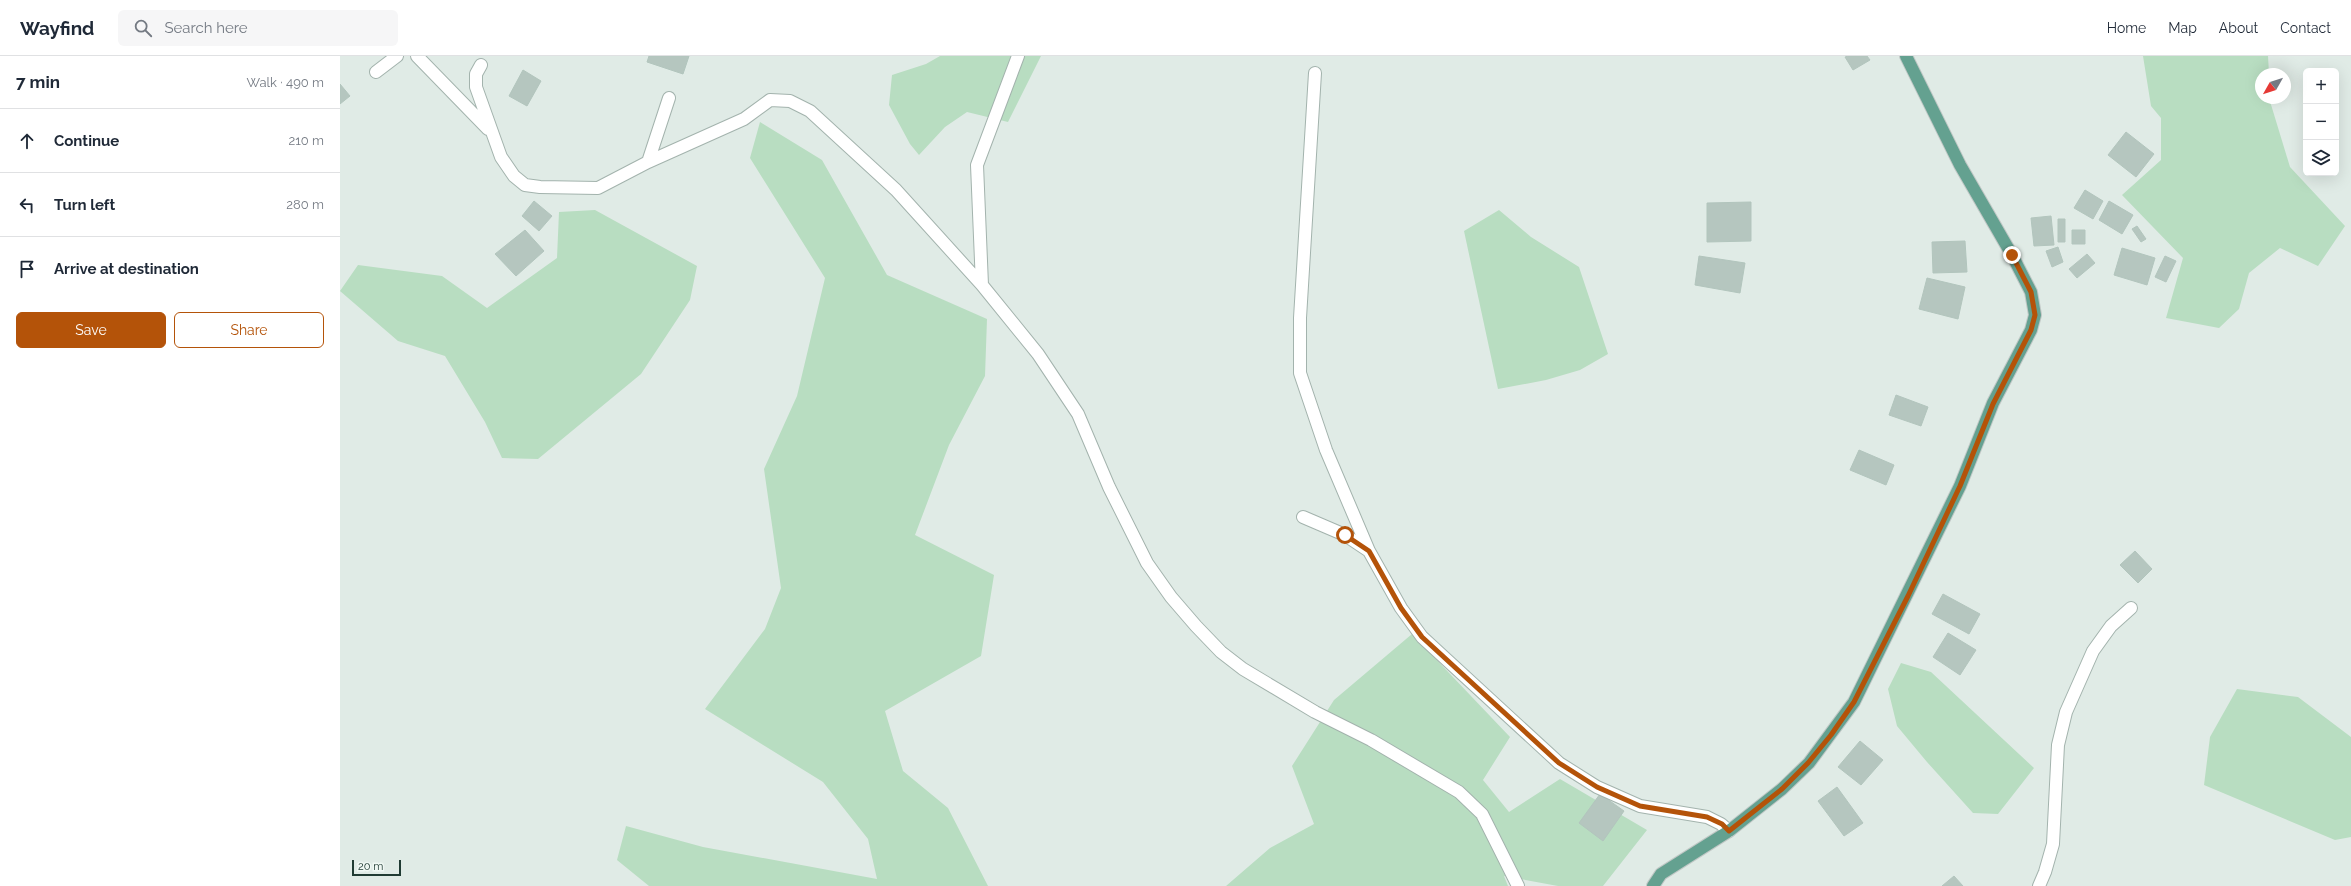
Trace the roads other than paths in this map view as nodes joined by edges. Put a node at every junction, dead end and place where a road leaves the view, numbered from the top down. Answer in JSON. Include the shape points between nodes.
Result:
{"nodes":[{"id":1,"x":397,"y":56,"type":"edge"},
{"id":2,"x":417,"y":56,"type":"edge"},
{"id":3,"x":1018,"y":56,"type":"edge"},
{"id":4,"x":1906,"y":56,"type":"edge"},
{"id":5,"x":481,"y":65,"type":"dead end"},
{"id":6,"x":376,"y":72,"type":"dead end"},
{"id":7,"x":1315,"y":73,"type":"dead end"},
{"id":8,"x":669,"y":98,"type":"dead end"},
{"id":9,"x":490,"y":131,"type":"junction"},
{"id":10,"x":648,"y":162,"type":"junction"},
{"id":11,"x":982,"y":285,"type":"junction"},
{"id":12,"x":1303,"y":517,"type":"dead end"},
{"id":13,"x":1369,"y":551,"type":"junction"},
{"id":14,"x":2131,"y":608,"type":"dead end"},
{"id":15,"x":1729,"y":831,"type":"junction"},
{"id":16,"x":1518,"y":886,"type":"edge"},
{"id":17,"x":1653,"y":886,"type":"edge"},
{"id":18,"x":2039,"y":886,"type":"edge"}],
"edges":[{"from":1,"to":6,"type":"street"},
{"from":2,"to":9,"type":"street"},
{"from":3,"to":11,"type":"street","via":[[977,165]]},
{"from":4,"to":15,"type":"main road","via":[[1960,165],[2031,292],[2035,315],[2031,330],[1993,404],[1960,486],[1854,702],[1808,763],[1782,789]]},
{"from":5,"to":9,"type":"street","via":[[476,74],[476,87]]},
{"from":7,"to":13,"type":"street","via":[[1300,318],[1300,373],[1326,450]]},
{"from":8,"to":10,"type":"street"},
{"from":9,"to":10,"type":"street","via":[[501,156],[514,176],[526,185],[598,188]]},
{"from":10,"to":11,"type":"street","via":[[744,119],[770,100],[790,101],[810,111],[896,190]]},
{"from":11,"to":16,"type":"street","via":[[1060,384],[1078,414],[1109,487],[1147,563],[1196,626],[1221,652],[1243,668],[1315,712],[1371,740],[1459,792],[1482,814]]},
{"from":12,"to":13,"type":"street","via":[[1345,535]]},
{"from":13,"to":15,"type":"street","via":[[1401,608],[1422,637],[1559,763],[1597,787],[1640,806],[1707,817],[1722,824]]},
{"from":14,"to":18,"type":"street","via":[[2111,626],[2093,651],[2066,712],[2058,745],[2053,844]]},
{"from":15,"to":17,"type":"main road","via":[[1661,874]]}]}
